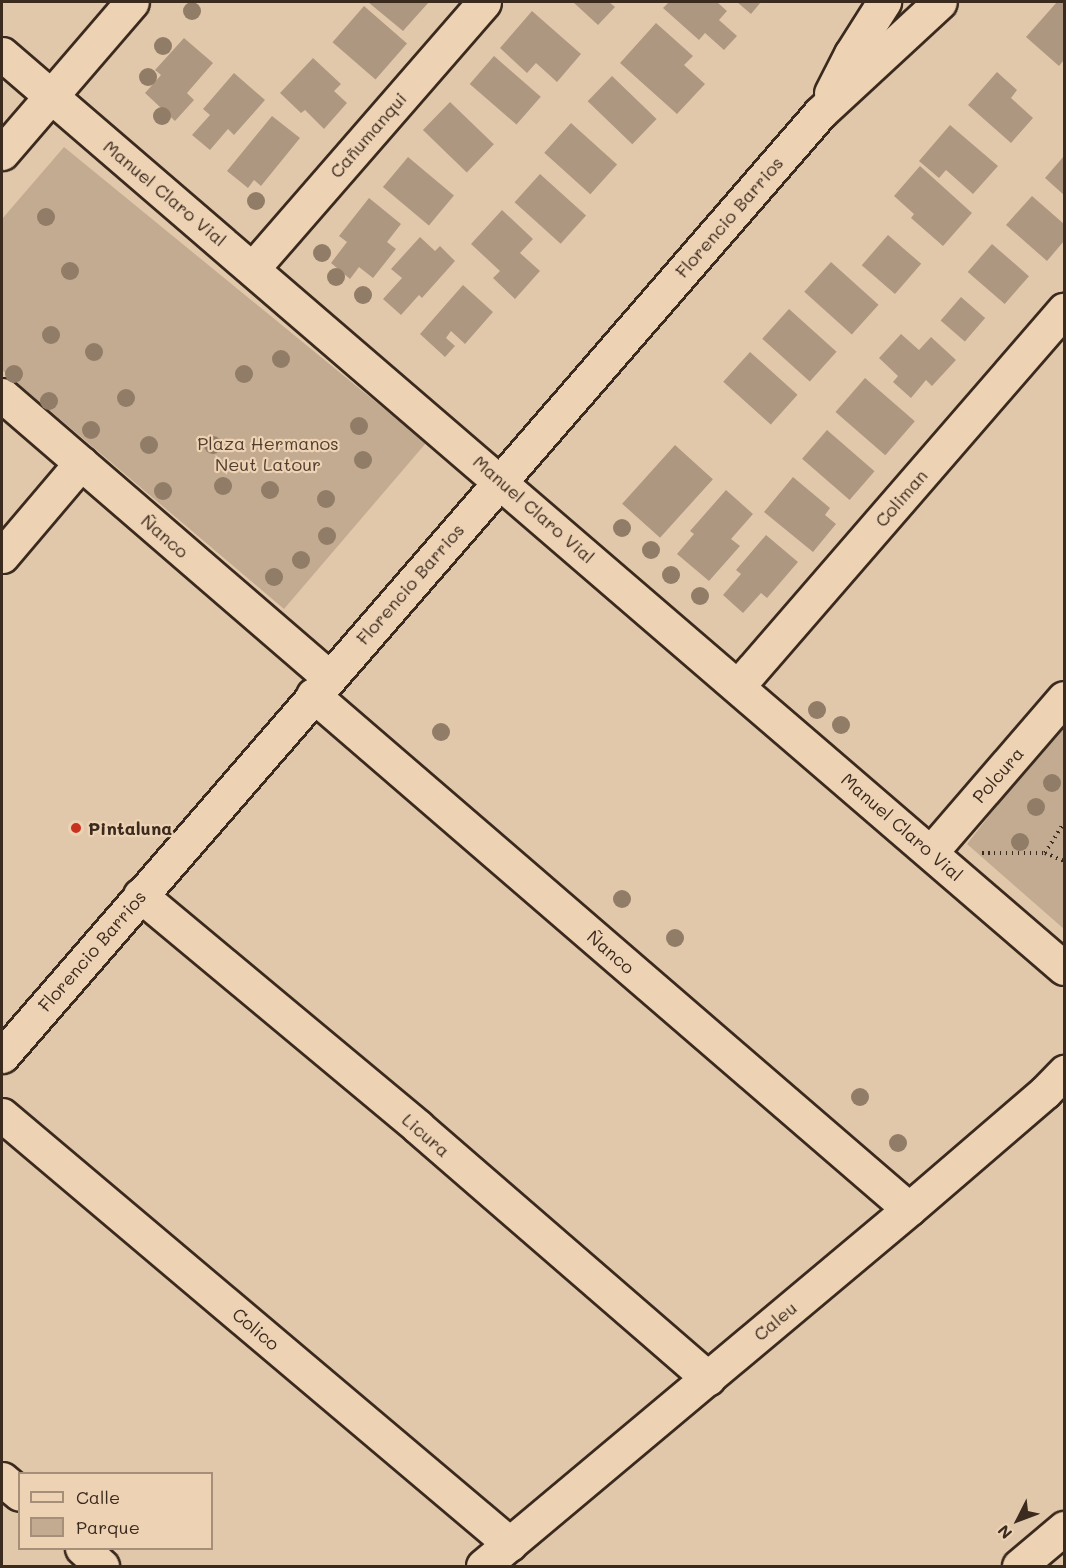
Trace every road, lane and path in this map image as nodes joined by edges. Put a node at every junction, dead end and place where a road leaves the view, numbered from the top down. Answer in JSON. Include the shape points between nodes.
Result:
{"nodes":[{"id":1,"x":132,"y":2,"type":"edge"},
{"id":2,"x":484,"y":2,"type":"edge"},
{"id":3,"x":884,"y":2,"type":"edge"},
{"id":4,"x":939,"y":2,"type":"edge"},
{"id":5,"x":2,"y":54,"type":"edge"},
{"id":6,"x":50,"y":96,"type":"junction"},
{"id":7,"x":820,"y":113,"type":"junction"},
{"id":8,"x":2,"y":153,"type":"edge"},
{"id":9,"x":252,"y":268,"type":"junction"},
{"id":10,"x":1065,"y":310,"type":"edge"},
{"id":11,"x":2,"y":395,"type":"edge"},
{"id":12,"x":81,"y":464,"type":"junction"},
{"id":13,"x":500,"y":480,"type":"junction"},
{"id":14,"x":2,"y":556,"type":"edge"},
{"id":15,"x":321,"y":686,"type":"junction"},
{"id":16,"x":738,"y":686,"type":"junction"},
{"id":17,"x":1065,"y":698,"type":"edge"},
{"id":18,"x":1065,"y":823,"type":"edge"},
{"id":19,"x":931,"y":852,"type":"junction"},
{"id":20,"x":1045,"y":853,"type":"junction"},
{"id":21,"x":1065,"y":861,"type":"edge"},
{"id":22,"x":140,"y":895,"type":"junction"},
{"id":23,"x":1065,"y":968,"type":"edge"},
{"id":24,"x":2,"y":1056,"type":"edge"},
{"id":25,"x":1065,"y":1072,"type":"edge"},
{"id":26,"x":2,"y":1115,"type":"edge"},
{"id":27,"x":909,"y":1209,"type":"junction"},
{"id":28,"x":708,"y":1378,"type":"junction"},
{"id":29,"x":2,"y":1479,"type":"edge"},
{"id":30,"x":18,"y":1492,"type":"edge"},
{"id":31,"x":1065,"y":1528,"type":"edge"},
{"id":32,"x":510,"y":1544,"type":"junction"},
{"id":33,"x":84,"y":1550,"type":"edge"},
{"id":34,"x":102,"y":1566,"type":"edge"},
{"id":35,"x":483,"y":1566,"type":"edge"},
{"id":36,"x":1019,"y":1566,"type":"edge"}],
"edges":[{"from":1,"to":6,"type":"street"},
{"from":2,"to":9,"type":"street","name":"Cañumanqui"},
{"from":3,"to":7,"type":"street","name":"Florencio Barrios"},
{"from":4,"to":7,"type":"street","name":"Florencio Barrios"},
{"from":5,"to":6,"type":"street","name":"Manuel Claro Vial"},
{"from":6,"to":8,"type":"street"},
{"from":6,"to":9,"type":"street","name":"Manuel Claro Vial"},
{"from":7,"to":13,"type":"street","name":"Florencio Barrios"},
{"from":9,"to":13,"type":"street","name":"Manuel Claro Vial"},
{"from":10,"to":16,"type":"street","name":"Coliman"},
{"from":11,"to":12,"type":"street","name":"Ñanco"},
{"from":12,"to":14,"type":"street"},
{"from":12,"to":15,"type":"street","name":"Ñanco"},
{"from":13,"to":15,"type":"street","name":"Florencio Barrios"},
{"from":13,"to":16,"type":"street","name":"Manuel Claro Vial"},
{"from":15,"to":22,"type":"street","name":"Florencio Barrios"},
{"from":15,"to":27,"type":"street","name":"Ñanco"},
{"from":16,"to":19,"type":"street","name":"Manuel Claro Vial"},
{"from":17,"to":19,"type":"street","name":"Polcura"},
{"from":18,"to":20,"type":"path"},
{"from":19,"to":20,"type":"path"},
{"from":19,"to":23,"type":"street","name":"Manuel Claro Vial"},
{"from":20,"to":21,"type":"path"},
{"from":22,"to":24,"type":"street","name":"Florencio Barrios"},
{"from":22,"to":28,"type":"street","name":"Licura","via":[[418,1127]]},
{"from":25,"to":27,"type":"street","name":"Caleu"},
{"from":26,"to":32,"type":"street","name":"Colico"},
{"from":27,"to":28,"type":"street","name":"Caleu"},
{"from":28,"to":32,"type":"street","name":"Caleu"},
{"from":29,"to":30,"type":"street"},
{"from":31,"to":36,"type":"street"},
{"from":32,"to":35,"type":"street","name":"Caleu"},
{"from":33,"to":34,"type":"street"}]}
